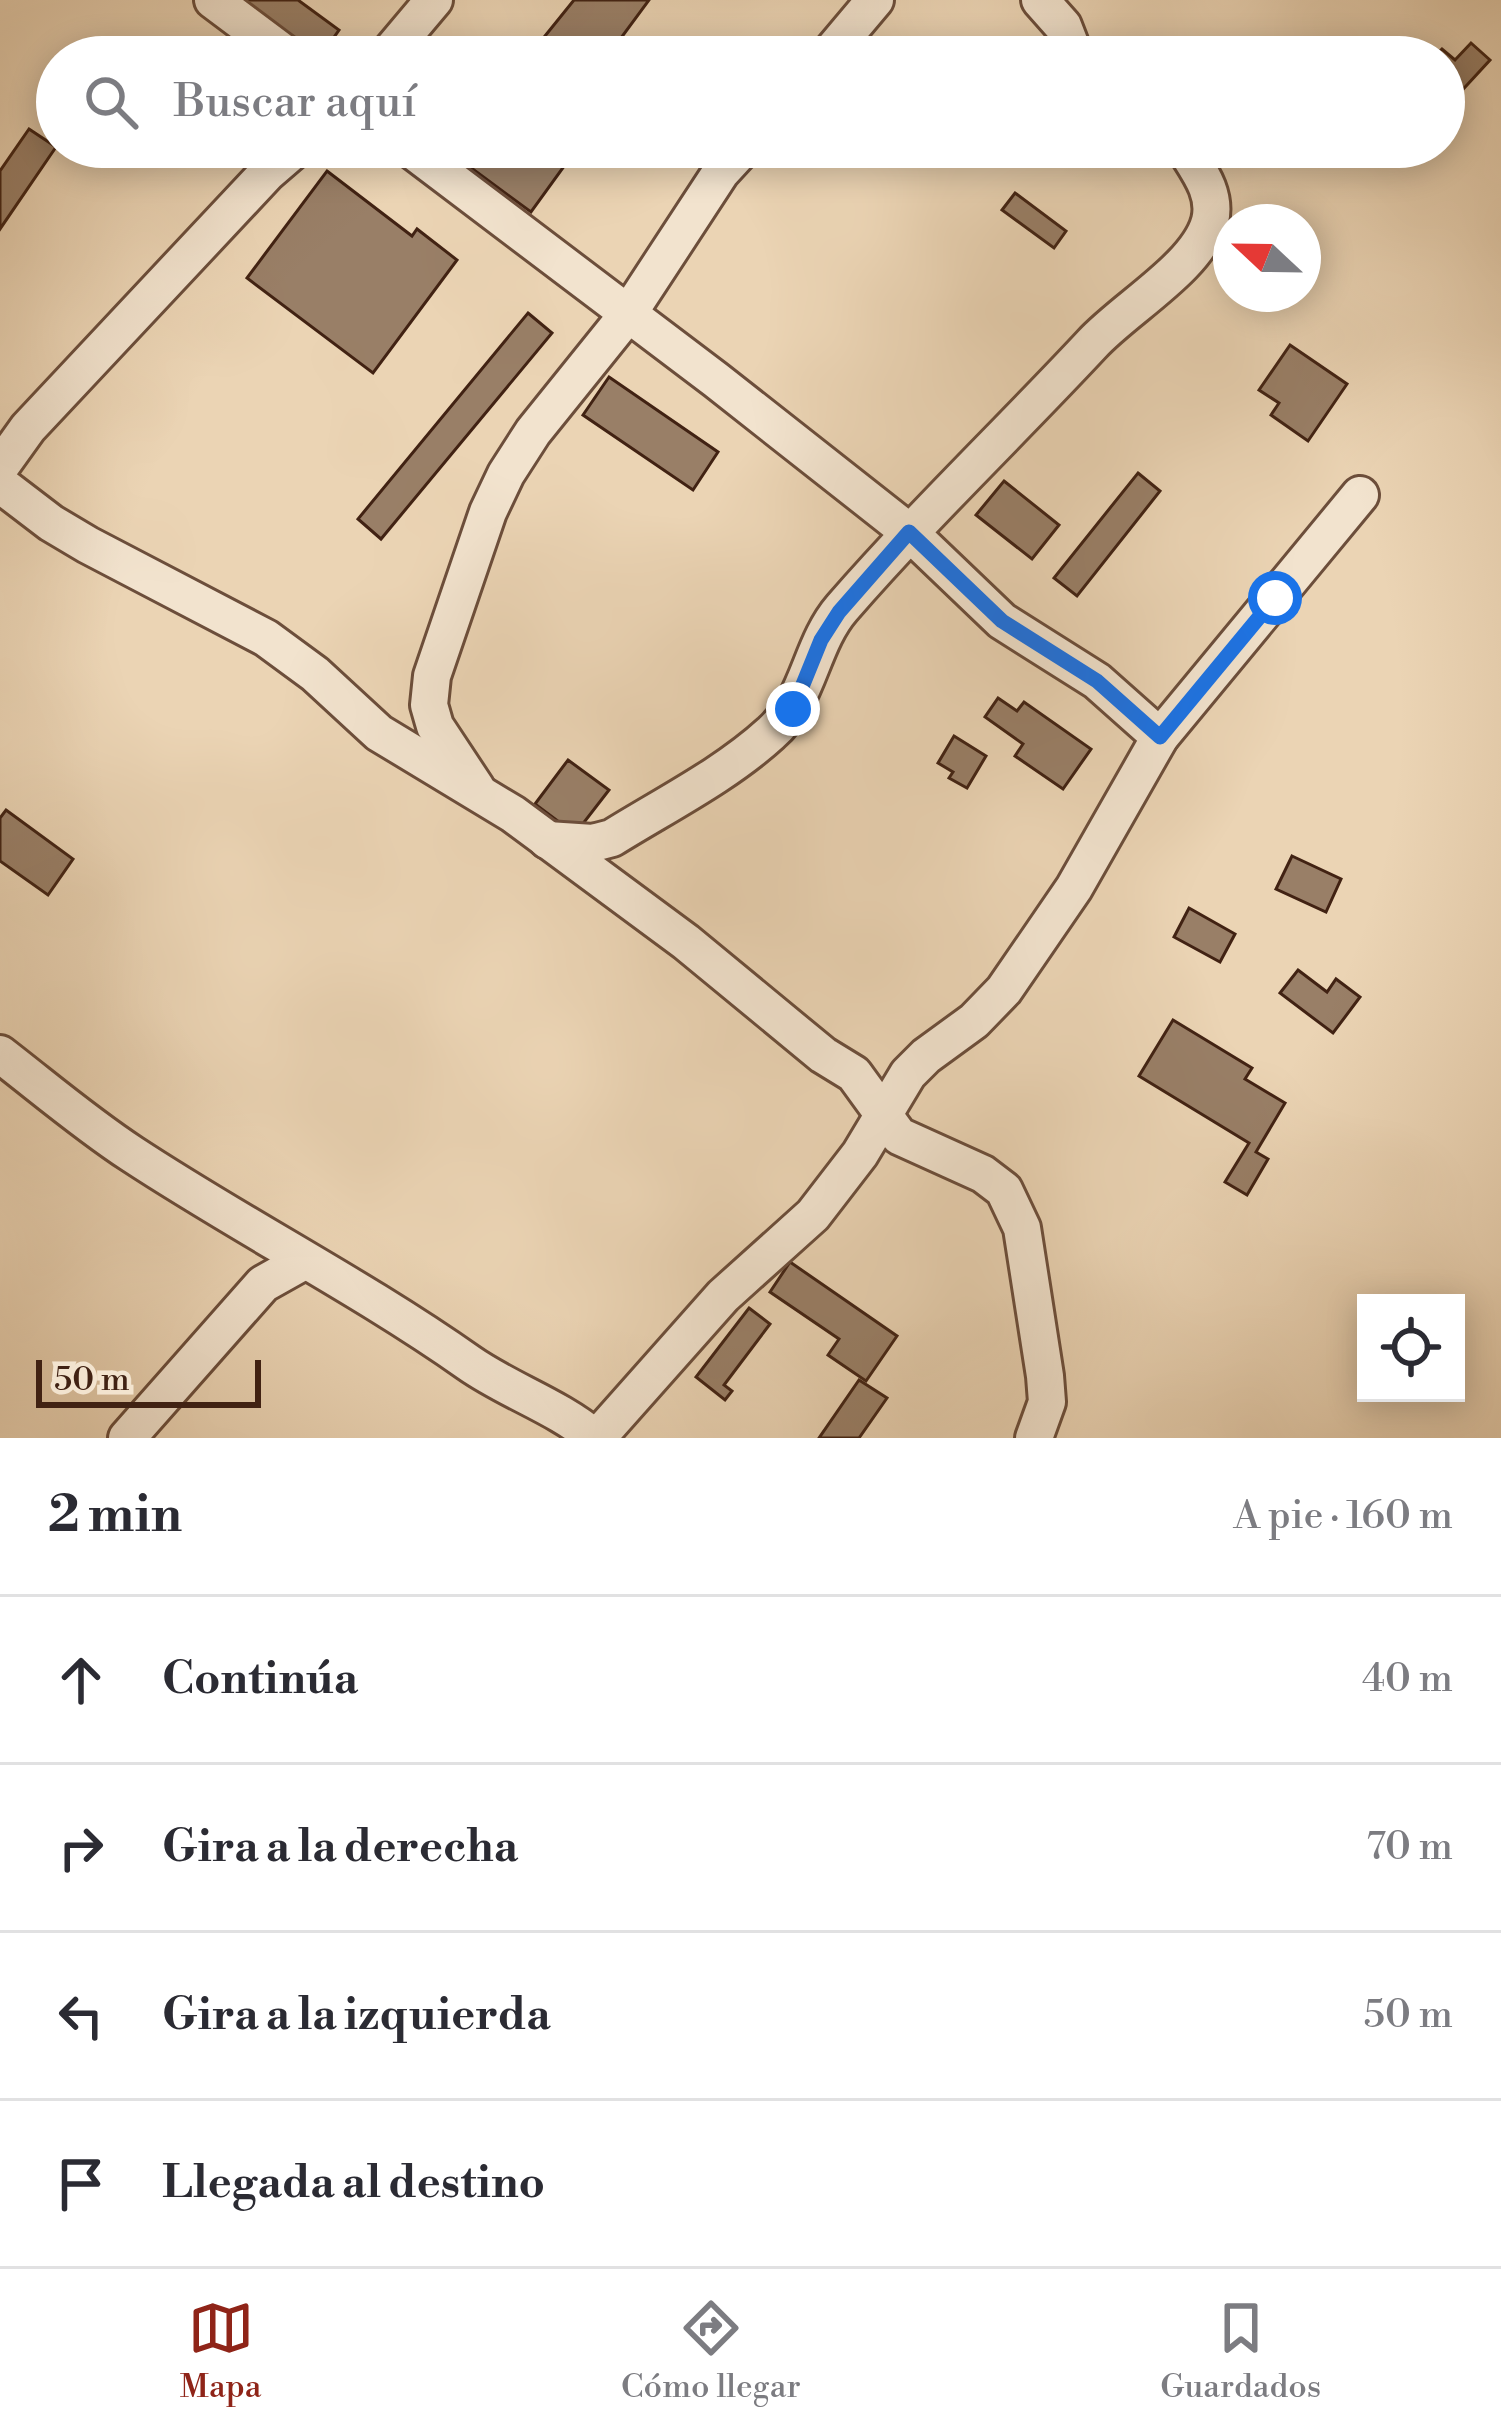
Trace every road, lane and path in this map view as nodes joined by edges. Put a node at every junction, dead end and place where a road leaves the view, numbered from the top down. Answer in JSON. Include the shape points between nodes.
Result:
{"nodes":[{"id":1,"x":213,"y":0,"type":"edge"},
{"id":2,"x":434,"y":0,"type":"edge"},
{"id":3,"x":875,"y":0,"type":"edge"},
{"id":4,"x":1040,"y":0,"type":"edge"},
{"id":5,"x":261,"y":36,"type":"edge"},
{"id":6,"x":404,"y":36,"type":"edge"},
{"id":7,"x":844,"y":36,"type":"edge"},
{"id":8,"x":1067,"y":36,"type":"edge"},
{"id":9,"x":273,"y":168,"type":"edge"},
{"id":10,"x":436,"y":168,"type":"edge"},
{"id":11,"x":725,"y":168,"type":"edge"},
{"id":12,"x":1196,"y":168,"type":"edge"},
{"id":13,"x":628,"y":314,"type":"junction"},
{"id":14,"x":0,"y":467,"type":"edge"},
{"id":15,"x":0,"y":484,"type":"edge"},
{"id":16,"x":1360,"y":495,"type":"dead end"},
{"id":17,"x":909,"y":532,"type":"junction"},
{"id":18,"x":1160,"y":737,"type":"junction"},
{"id":19,"x":481,"y":796,"type":"junction"},
{"id":20,"x":548,"y":840,"type":"junction"},
{"id":21,"x":0,"y":1054,"type":"edge"},
{"id":22,"x":882,"y":1115,"type":"junction"},
{"id":23,"x":304,"y":1262,"type":"junction"},
{"id":24,"x":128,"y":1438,"type":"edge"},
{"id":25,"x":596,"y":1438,"type":"edge"},
{"id":26,"x":1034,"y":1438,"type":"edge"}],
"edges":[{"from":1,"to":5,"type":"street"},
{"from":2,"to":6,"type":"street"},
{"from":3,"to":7,"type":"street"},
{"from":4,"to":8,"type":"street"},
{"from":9,"to":14,"type":"street"},
{"from":10,"to":13,"type":"street"},
{"from":11,"to":13,"type":"street"},
{"from":12,"to":17,"type":"street","via":[[1212,196],[1210,223],[1193,254],[1108,326]]},
{"from":13,"to":17,"type":"street"},
{"from":13,"to":19,"type":"street","via":[[506,473],[432,676],[435,726]]},
{"from":15,"to":19,"type":"street","via":[[88,545],[266,638],[380,733]]},
{"from":16,"to":18,"type":"street"},
{"from":17,"to":18,"type":"street","via":[[1002,621],[1097,681]]},
{"from":17,"to":20,"type":"street","via":[[839,612],[793,709],[774,731],[612,838]]},
{"from":18,"to":22,"type":"street","via":[[1074,888],[1004,990],[908,1074]]},
{"from":19,"to":20,"type":"street"},
{"from":20,"to":22,"type":"street","via":[[854,1074]]},
{"from":21,"to":23,"type":"street","via":[[131,1154]]},
{"from":22,"to":25,"type":"street","via":[[813,1215],[723,1296]]},
{"from":22,"to":26,"type":"street","via":[[899,1136],[983,1174],[1009,1197],[1022,1228],[1045,1376],[1047,1402]]},
{"from":23,"to":24,"type":"street","via":[[263,1284]]},
{"from":23,"to":25,"type":"street"}]}
